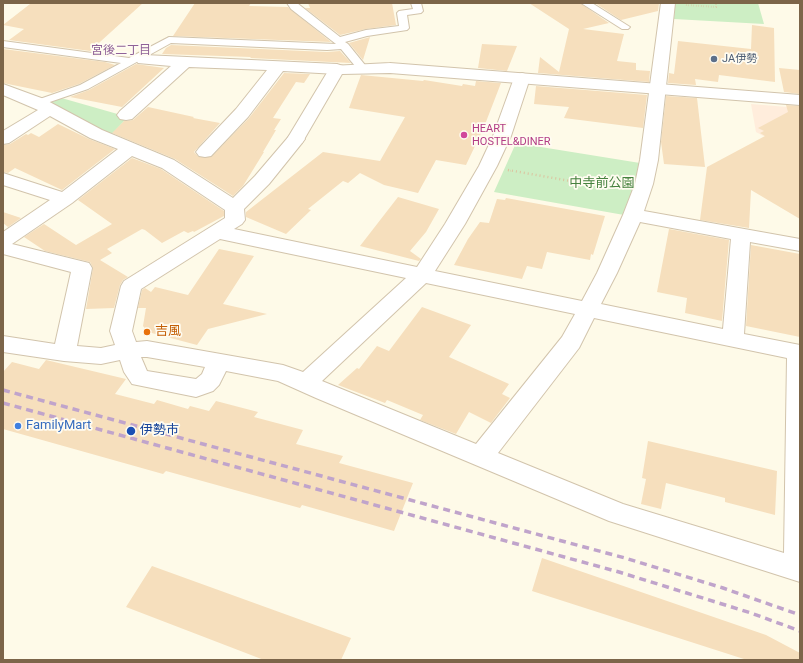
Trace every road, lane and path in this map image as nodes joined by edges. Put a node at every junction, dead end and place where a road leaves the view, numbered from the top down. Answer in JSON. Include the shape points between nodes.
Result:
{"nodes":[{"id":1,"x":292,"y":3,"type":"edge"},
{"id":2,"x":416,"y":3,"type":"edge"},
{"id":3,"x":586,"y":3,"type":"edge"},
{"id":4,"x":716,"y":3,"type":"edge"},
{"id":5,"x":668,"y":4,"type":"edge"},
{"id":6,"x":625,"y":27,"type":"dead end"},
{"id":7,"x":342,"y":43,"type":"junction"},
{"id":8,"x":3,"y":44,"type":"edge"},
{"id":9,"x":144,"y":60,"type":"joint"},
{"id":10,"x":128,"y":62,"type":"junction"},
{"id":11,"x":184,"y":62,"type":"junction"},
{"id":12,"x":278,"y":67,"type":"junction"},
{"id":13,"x":337,"y":69,"type":"junction"},
{"id":14,"x":364,"y":70,"type":"junction"},
{"id":15,"x":522,"y":78,"type":"junction"},
{"id":16,"x":3,"y":89,"type":"edge"},
{"id":17,"x":656,"y":89,"type":"junction"},
{"id":18,"x":800,"y":100,"type":"edge"},
{"id":19,"x":43,"y":106,"type":"junction"},
{"id":20,"x":126,"y":115,"type":"dead end"},
{"id":21,"x":3,"y":139,"type":"edge"},
{"id":22,"x":131,"y":148,"type":"junction"},
{"id":23,"x":205,"y":152,"type":"dead end"},
{"id":24,"x":488,"y":166,"type":"junction"},
{"id":25,"x":3,"y":179,"type":"edge"},
{"id":26,"x":576,"y":182,"type":"dead end"},
{"id":27,"x":65,"y":199,"type":"junction"},
{"id":28,"x":234,"y":208,"type":"junction"},
{"id":29,"x":633,"y":215,"type":"junction"},
{"id":30,"x":218,"y":232,"type":"junction"},
{"id":31,"x":741,"y":234,"type":"junction"},
{"id":32,"x":3,"y":241,"type":"edge"},
{"id":33,"x":800,"y":245,"type":"edge"},
{"id":34,"x":3,"y":248,"type":"edge"},
{"id":35,"x":422,"y":275,"type":"junction"},
{"id":36,"x":588,"y":310,"type":"junction"},
{"id":37,"x":733,"y":338,"type":"junction"},
{"id":38,"x":3,"y":344,"type":"edge"},
{"id":39,"x":128,"y":350,"type":"junction"},
{"id":40,"x":64,"y":353,"type":"junction"},
{"id":41,"x":799,"y":353,"type":"edge"},
{"id":42,"x":219,"y":362,"type":"junction"},
{"id":43,"x":306,"y":383,"type":"junction"},
{"id":44,"x":481,"y":456,"type":"junction"},
{"id":45,"x":798,"y":570,"type":"edge"}],
"edges":[{"from":1,"to":7,"type":"lane"},
{"from":2,"to":7,"type":"lane","via":[[418,11],[402,13],[404,28],[366,33]]},
{"from":3,"to":6,"type":"lane"},
{"from":4,"to":5,"type":"path","via":[[716,7]]},
{"from":5,"to":17,"type":"street"},
{"from":7,"to":10,"type":"lane","via":[[328,47],[169,40]]},
{"from":7,"to":14,"type":"lane"},
{"from":8,"to":10,"type":"lane"},
{"from":9,"to":10,"type":"lane"},
{"from":9,"to":11,"type":"street"},
{"from":10,"to":19,"type":"lane"},
{"from":11,"to":12,"type":"street"},
{"from":11,"to":20,"type":"street"},
{"from":12,"to":13,"type":"street"},
{"from":12,"to":23,"type":"street","via":[[242,113]]},
{"from":13,"to":14,"type":"street"},
{"from":13,"to":28,"type":"street","via":[[296,139],[262,180]]},
{"from":14,"to":15,"type":"street","via":[[390,68]]},
{"from":15,"to":17,"type":"street"},
{"from":15,"to":24,"type":"street","via":[[502,136]]},
{"from":16,"to":19,"type":"street"},
{"from":17,"to":18,"type":"street"},
{"from":17,"to":29,"type":"street","via":[[649,160]]},
{"from":19,"to":21,"type":"street"},
{"from":19,"to":22,"type":"street","via":[[96,134]]},
{"from":22,"to":27,"type":"street"},
{"from":22,"to":28,"type":"street","via":[[168,164]]},
{"from":24,"to":26,"type":"path"},
{"from":24,"to":35,"type":"street"},
{"from":25,"to":27,"type":"street"},
{"from":27,"to":32,"type":"street"},
{"from":28,"to":30,"type":"street","via":[[235,220]]},
{"from":29,"to":31,"type":"street"},
{"from":29,"to":36,"type":"street"},
{"from":30,"to":35,"type":"street"},
{"from":30,"to":39,"type":"street","via":[[131,286],[121,331]]},
{"from":31,"to":33,"type":"street"},
{"from":31,"to":37,"type":"street"},
{"from":34,"to":40,"type":"street","via":[[82,268]]},
{"from":35,"to":36,"type":"street"},
{"from":35,"to":43,"type":"street"},
{"from":36,"to":37,"type":"street"},
{"from":36,"to":44,"type":"street","via":[[571,342]]},
{"from":37,"to":41,"type":"street"},
{"from":38,"to":40,"type":"street"},
{"from":39,"to":40,"type":"street","via":[[101,356]]},
{"from":39,"to":42,"type":"street","via":[[147,349]]},
{"from":39,"to":42,"type":"street","via":[[135,372],[140,378],[196,388],[212,379]]},
{"from":41,"to":45,"type":"street"},
{"from":42,"to":43,"type":"street","via":[[283,374]]},
{"from":43,"to":44,"type":"street"},
{"from":44,"to":45,"type":"street","via":[[618,513]]}]}
